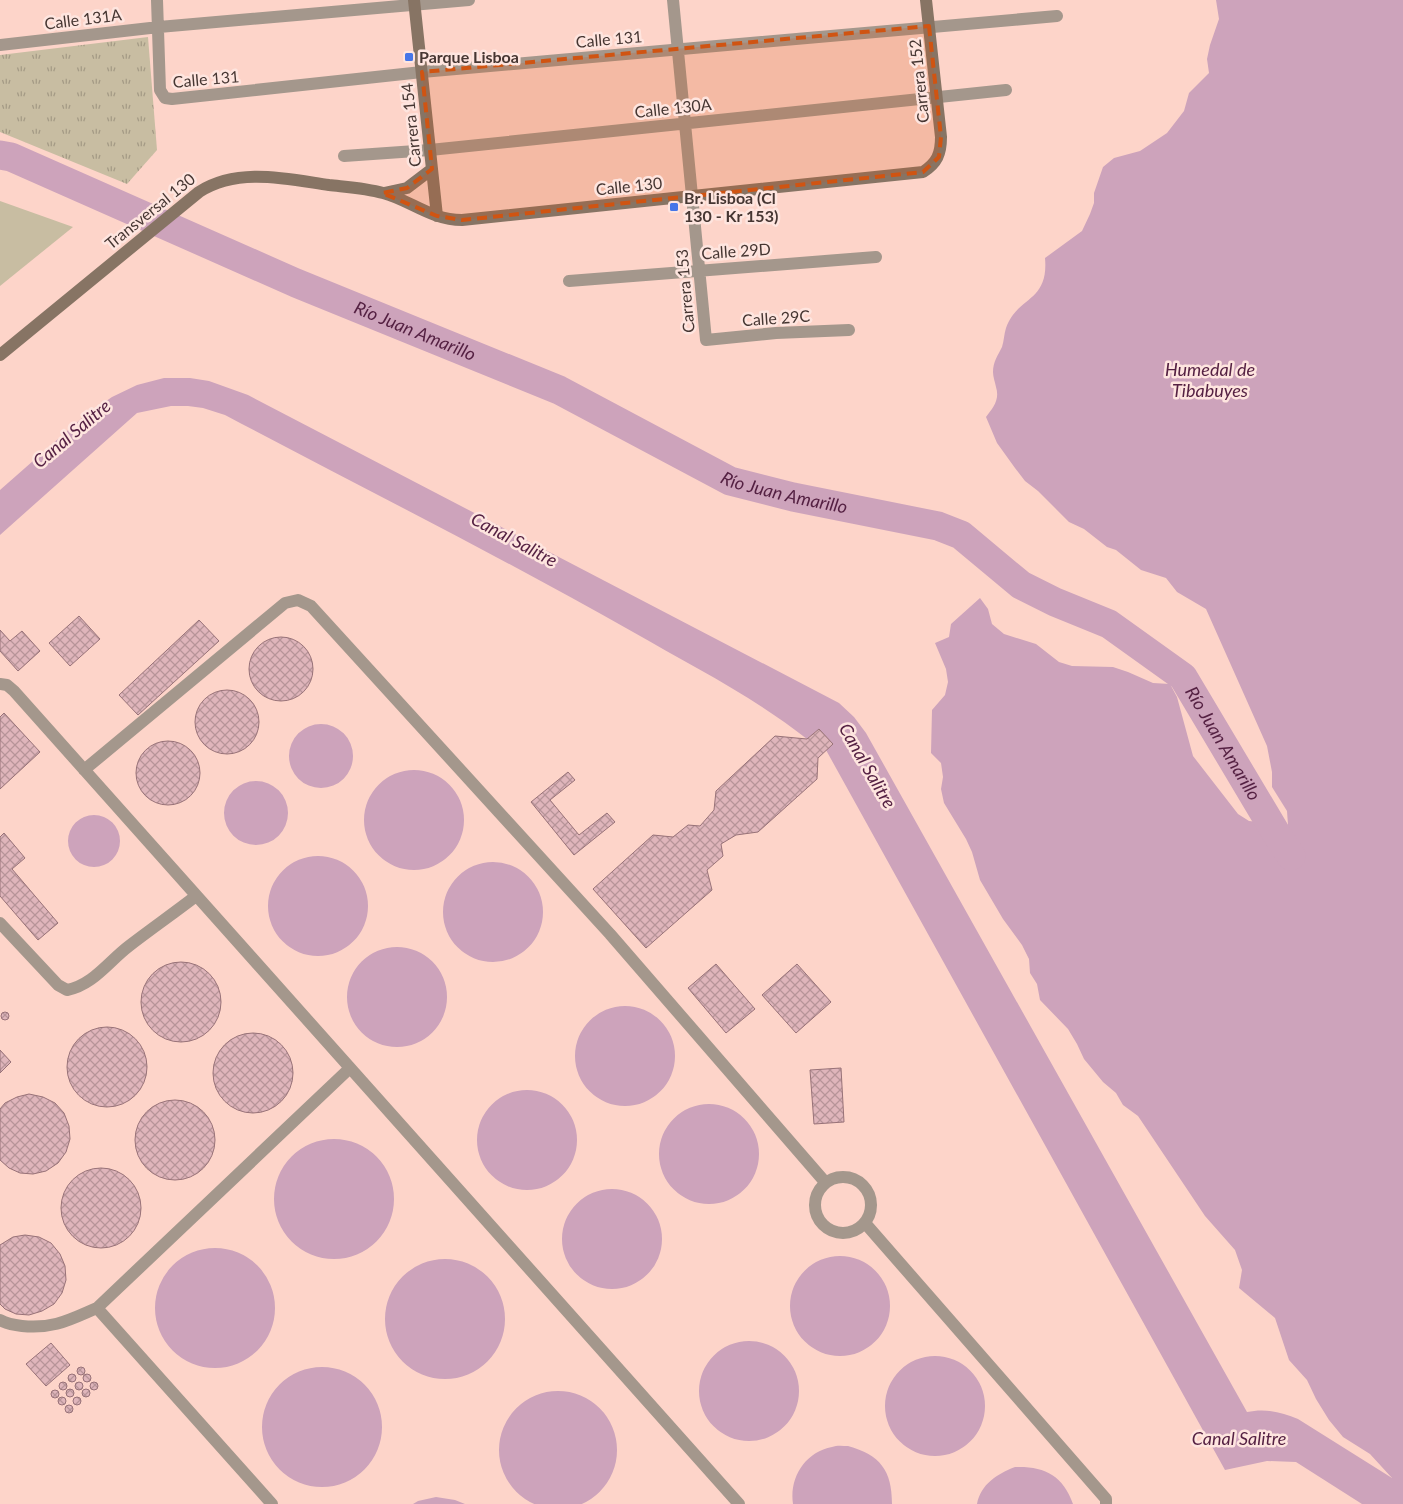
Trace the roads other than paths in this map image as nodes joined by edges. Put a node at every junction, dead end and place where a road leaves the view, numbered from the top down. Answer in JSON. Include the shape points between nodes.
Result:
{"nodes":[{"id":1,"x":157,"y":0,"type":"edge"},
{"id":2,"x":469,"y":0,"type":"edge"},
{"id":3,"x":674,"y":0,"type":"edge"},
{"id":4,"x":926,"y":0,"type":"edge"},
{"id":5,"x":415,"y":2,"type":"edge"},
{"id":6,"x":1056,"y":16,"type":"dead end"},
{"id":7,"x":929,"y":26,"type":"junction"},
{"id":8,"x":159,"y":27,"type":"junction"},
{"id":9,"x":0,"y":45,"type":"edge"},
{"id":10,"x":678,"y":50,"type":"junction"},
{"id":11,"x":422,"y":72,"type":"junction"},
{"id":12,"x":1006,"y":90,"type":"dead end"},
{"id":13,"x":937,"y":97,"type":"junction"},
{"id":14,"x":685,"y":123,"type":"junction"},
{"id":15,"x":430,"y":150,"type":"junction"},
{"id":16,"x":344,"y":156,"type":"dead end"},
{"id":17,"x":939,"y":157,"type":"joint"},
{"id":18,"x":432,"y":169,"type":"junction"},
{"id":19,"x":382,"y":193,"type":"junction"},
{"id":20,"x":692,"y":196,"type":"junction"},
{"id":21,"x":436,"y":216,"type":"junction"},
{"id":22,"x":876,"y":257,"type":"dead end"},
{"id":23,"x":699,"y":270,"type":"junction"},
{"id":24,"x":568,"y":281,"type":"dead end"},
{"id":25,"x":850,"y":330,"type":"dead end"},
{"id":26,"x":706,"y":340,"type":"joint"},
{"id":27,"x":0,"y":355,"type":"edge"},
{"id":28,"x":0,"y":684,"type":"edge"},
{"id":29,"x":84,"y":770,"type":"junction"},
{"id":30,"x":196,"y":896,"type":"junction"},
{"id":31,"x":0,"y":923,"type":"edge"},
{"id":32,"x":350,"y":1068,"type":"junction"},
{"id":33,"x":825,"y":1182,"type":"junction"},
{"id":34,"x":865,"y":1223,"type":"junction"},
{"id":35,"x":97,"y":1308,"type":"junction"},
{"id":36,"x":0,"y":1320,"type":"edge"},
{"id":37,"x":272,"y":1504,"type":"edge"},
{"id":38,"x":739,"y":1504,"type":"edge"},
{"id":39,"x":1106,"y":1504,"type":"edge"}],
"edges":[{"from":1,"to":8,"type":"street"},
{"from":2,"to":5,"type":"street","name":"Calle 131A"},
{"from":3,"to":10,"type":"street","name":"Carrera 153"},
{"from":4,"to":7,"type":"main road","name":"Carrera 152"},
{"from":5,"to":8,"type":"street","name":"Calle 131A"},
{"from":5,"to":11,"type":"main road","name":"Carrera 154"},
{"from":6,"to":7,"type":"street","name":"Calle 131"},
{"from":7,"to":10,"type":"street","name":"Calle 131"},
{"from":7,"to":13,"type":"main road","name":"Carrera 152"},
{"from":8,"to":9,"type":"street","name":"Calle 131A"},
{"from":8,"to":11,"type":"street","name":"Calle 131","via":[[160,90],[165,98],[182,99]]},
{"from":10,"to":11,"type":"street","name":"Calle 131"},
{"from":10,"to":14,"type":"street","name":"Carrera 153"},
{"from":11,"to":15,"type":"main road","name":"Carrera 154"},
{"from":12,"to":13,"type":"street","name":"Calle 130A"},
{"from":13,"to":14,"type":"street","name":"Calle 130A"},
{"from":13,"to":17,"type":"main road","name":"Carrera 152","via":[[941,137]]},
{"from":14,"to":15,"type":"street","name":"Calle 130A"},
{"from":14,"to":20,"type":"street","name":"Carrera 153"},
{"from":15,"to":16,"type":"street","name":"Calle 130A"},
{"from":15,"to":18,"type":"main road","name":"Carrera 154"},
{"from":17,"to":20,"type":"main road","name":"Calle 130","via":[[932,166],[914,174]]},
{"from":18,"to":19,"type":"main road","name":"Transversal 130","via":[[407,188]]},
{"from":18,"to":21,"type":"main road","name":"Carrera 154"},
{"from":19,"to":21,"type":"main road","name":"Transversal 130"},
{"from":19,"to":27,"type":"main road","name":"Transversal 130","via":[[254,176],[210,184]]},
{"from":20,"to":21,"type":"main road","name":"Calle 130","via":[[462,220]]},
{"from":20,"to":23,"type":"street","name":"Carrera 153"},
{"from":22,"to":23,"type":"street","name":"Calle 29D"},
{"from":23,"to":24,"type":"street","name":"Calle 29D"},
{"from":23,"to":26,"type":"street","name":"Carrera 153"},
{"from":25,"to":26,"type":"street","name":"Calle 29C"},
{"from":28,"to":29,"type":"street","via":[[14,691]]},
{"from":29,"to":30,"type":"street"},
{"from":29,"to":33,"type":"street","via":[[285,603],[298,600],[311,606],[610,934]]},
{"from":30,"to":31,"type":"street","via":[[126,948],[94,978],[78,988],[67,990],[58,985]]},
{"from":30,"to":32,"type":"street"},
{"from":32,"to":35,"type":"street"},
{"from":32,"to":38,"type":"street"},
{"from":33,"to":34,"type":"street","via":[[844,1176],[855,1178],[864,1185],[872,1203]]},
{"from":33,"to":34,"type":"street","via":[[814,1200],[815,1211],[823,1224],[836,1232],[847,1233]]},
{"from":34,"to":39,"type":"street","via":[[1106,1499]]},
{"from":35,"to":36,"type":"street","via":[[63,1323],[40,1327],[7,1324]]},
{"from":35,"to":37,"type":"street"}]}
